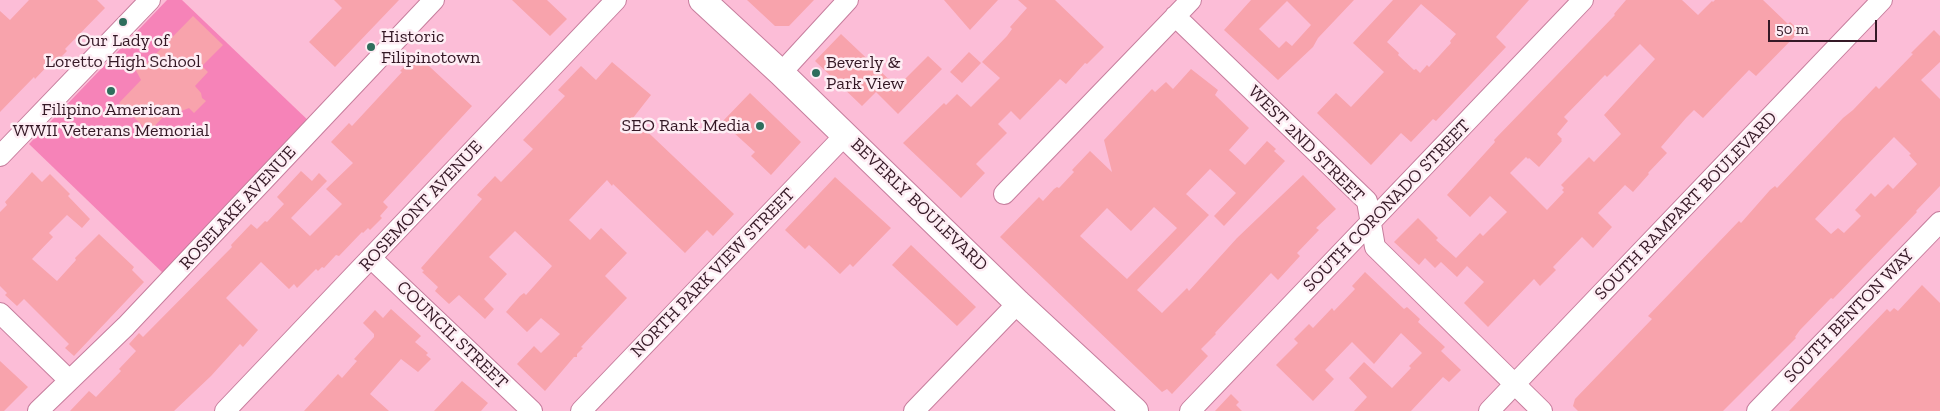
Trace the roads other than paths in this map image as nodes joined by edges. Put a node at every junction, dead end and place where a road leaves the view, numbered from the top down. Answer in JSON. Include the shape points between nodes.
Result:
{"nodes":[{"id":1,"x":150,"y":0,"type":"edge"},
{"id":2,"x":434,"y":0,"type":"edge"},
{"id":3,"x":616,"y":0,"type":"edge"},
{"id":4,"x":702,"y":0,"type":"edge"},
{"id":5,"x":848,"y":0,"type":"edge"},
{"id":6,"x":1191,"y":0,"type":"edge"},
{"id":7,"x":1584,"y":0,"type":"edge"},
{"id":8,"x":1882,"y":0,"type":"edge"},
{"id":9,"x":1175,"y":16,"type":"junction"},
{"id":10,"x":781,"y":73,"type":"junction"},
{"id":11,"x":846,"y":134,"type":"junction"},
{"id":12,"x":0,"y":156,"type":"edge"},
{"id":13,"x":1004,"y":194,"type":"dead end"},
{"id":14,"x":1940,"y":222,"type":"edge"},
{"id":15,"x":1371,"y":223,"type":"junction"},
{"id":16,"x":372,"y":259,"type":"junction"},
{"id":17,"x":1018,"y":303,"type":"junction"},
{"id":18,"x":0,"y":313,"type":"edge"},
{"id":19,"x":69,"y":380,"type":"junction"},
{"id":20,"x":1514,"y":385,"type":"junction"},
{"id":21,"x":38,"y":411,"type":"edge"},
{"id":22,"x":225,"y":411,"type":"edge"},
{"id":23,"x":532,"y":411,"type":"edge"},
{"id":24,"x":581,"y":411,"type":"edge"},
{"id":25,"x":914,"y":411,"type":"edge"},
{"id":26,"x":1135,"y":411,"type":"edge"},
{"id":27,"x":1190,"y":411,"type":"edge"},
{"id":28,"x":1489,"y":411,"type":"edge"},
{"id":29,"x":1542,"y":411,"type":"edge"},
{"id":30,"x":1757,"y":411,"type":"edge"}],
"edges":[{"from":1,"to":12,"type":"street"},
{"from":2,"to":19,"type":"street","name":"ROSELAKE AVENUE","via":[[126,326]]},
{"from":3,"to":16,"type":"street","name":"ROSEMONT AVENUE"},
{"from":4,"to":10,"type":"main road","name":"BEVERLY BOULEVARD"},
{"from":5,"to":10,"type":"street"},
{"from":6,"to":9,"type":"street"},
{"from":7,"to":15,"type":"street","name":"SOUTH CORONADO STREET"},
{"from":8,"to":20,"type":"street","name":"SOUTH RAMPART BOULEVARD"},
{"from":9,"to":13,"type":"street"},
{"from":9,"to":15,"type":"street","name":"WEST 2ND STREET","via":[[1367,201]]},
{"from":10,"to":11,"type":"main road","name":"BEVERLY BOULEVARD"},
{"from":11,"to":17,"type":"main road","name":"BEVERLY BOULEVARD"},
{"from":11,"to":24,"type":"street","name":"NORTH PARK VIEW STREET"},
{"from":14,"to":30,"type":"street","name":"SOUTH BENTON WAY"},
{"from":15,"to":20,"type":"street","name":"WEST 2ND STREET","via":[[1375,247]]},
{"from":15,"to":27,"type":"street","name":"SOUTH CORONADO STREET"},
{"from":16,"to":22,"type":"street","name":"ROSEMONT AVENUE"},
{"from":16,"to":23,"type":"street","name":"COUNCIL STREET"},
{"from":17,"to":25,"type":"street"},
{"from":17,"to":26,"type":"main road","name":"BEVERLY BOULEVARD"},
{"from":18,"to":19,"type":"street"},
{"from":19,"to":21,"type":"street","name":"ROSELAKE AVENUE"},
{"from":20,"to":28,"type":"street","name":"SOUTH RAMPART BOULEVARD"},
{"from":20,"to":29,"type":"street","name":"WEST 2ND STREET"}]}
